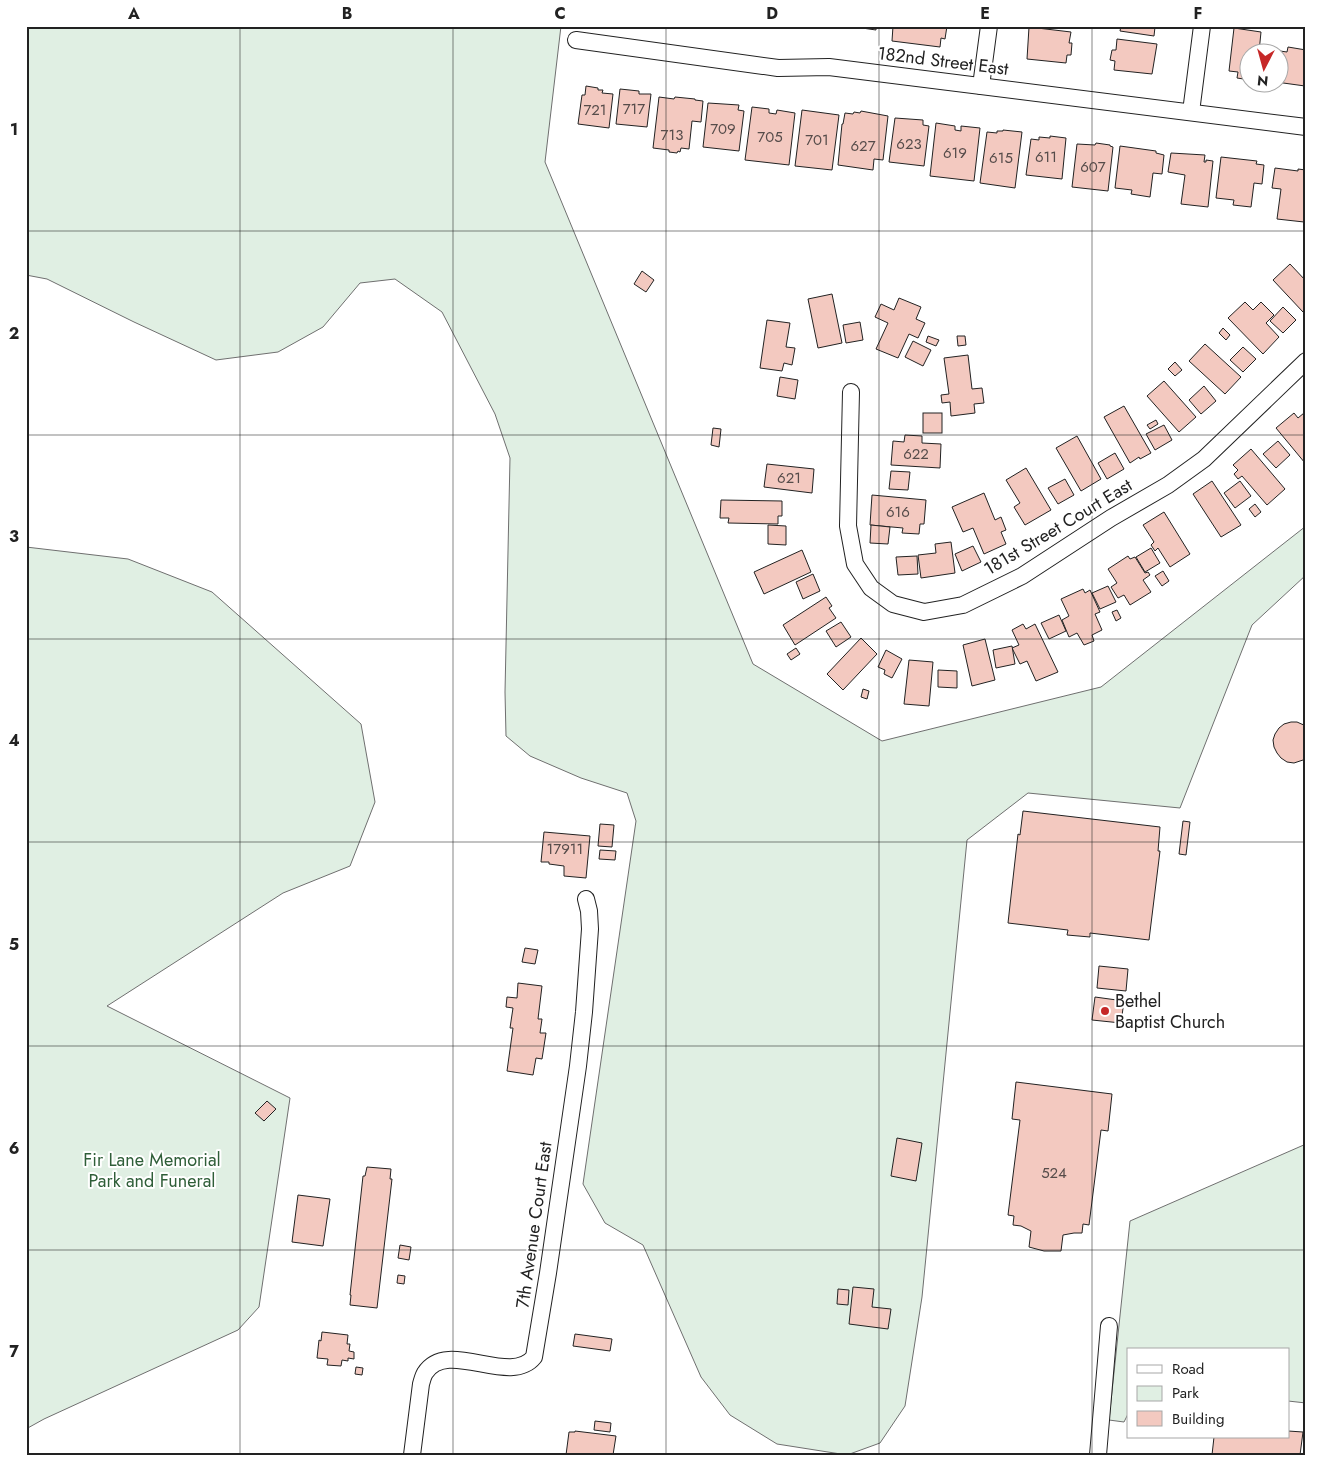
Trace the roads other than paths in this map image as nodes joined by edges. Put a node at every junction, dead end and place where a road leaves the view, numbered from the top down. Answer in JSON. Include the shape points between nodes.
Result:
{"nodes":[{"id":1,"x":989,"y":26,"type":"edge"},
{"id":2,"x":1202,"y":26,"type":"edge"},
{"id":3,"x":576,"y":40,"type":"dead end"},
{"id":4,"x":982,"y":86,"type":"junction"},
{"id":5,"x":1191,"y":112,"type":"junction"},
{"id":6,"x":1306,"y":127,"type":"edge"},
{"id":7,"x":1306,"y":361,"type":"edge"},
{"id":8,"x":851,"y":392,"type":"dead end"},
{"id":9,"x":586,"y":899,"type":"dead end"},
{"id":10,"x":1109,"y":1326,"type":"dead end"},
{"id":11,"x":412,"y":1455,"type":"edge"},
{"id":12,"x":1098,"y":1455,"type":"edge"}],
"edges":[{"from":1,"to":4,"type":"street"},
{"from":2,"to":5,"type":"street"},
{"from":3,"to":4,"type":"street","name":"182nd Street East","via":[[778,68],[829,67]]},
{"from":4,"to":5,"type":"street","name":"182nd Street East"},
{"from":5,"to":6,"type":"street","name":"182nd Street East"},
{"from":7,"to":8,"type":"street","name":"181st Street Court East","via":[[1204,459],[1168,485],[1022,576],[963,605],[924,612],[893,604],[871,588],[855,564],[848,526]]},
{"from":9,"to":11,"type":"street","name":"7th Avenue Court East","via":[[590,929],[578,1066],[534,1357],[530,1362],[512,1367],[452,1359],[430,1367],[421,1384]]},
{"from":10,"to":12,"type":"street"}]}
